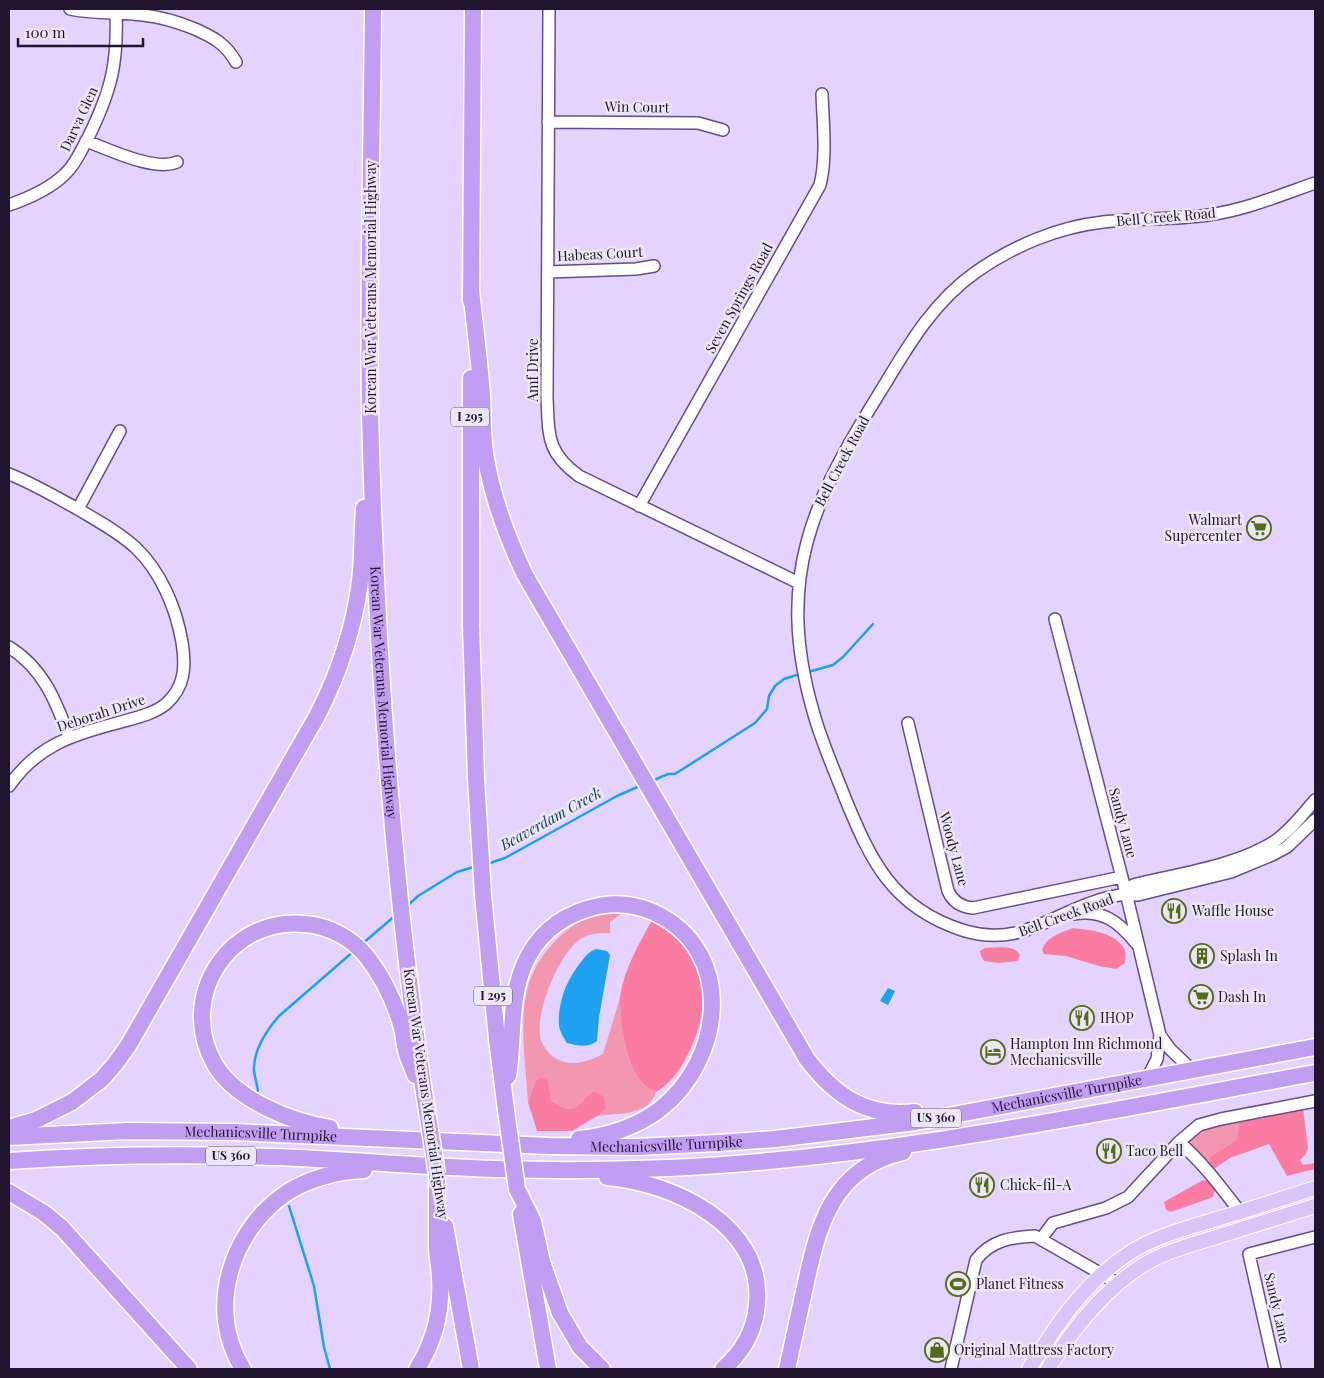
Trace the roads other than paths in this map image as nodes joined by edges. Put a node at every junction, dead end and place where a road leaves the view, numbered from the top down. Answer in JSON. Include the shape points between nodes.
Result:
{"nodes":[{"id":1,"x":70,"y":9,"type":"edge"},
{"id":2,"x":373,"y":9,"type":"edge"},
{"id":3,"x":472,"y":9,"type":"edge"},
{"id":4,"x":549,"y":9,"type":"edge"},
{"id":5,"x":116,"y":11,"type":"edge"},
{"id":6,"x":236,"y":62,"type":"dead end"},
{"id":7,"x":822,"y":94,"type":"dead end"},
{"id":8,"x":548,"y":122,"type":"junction"},
{"id":9,"x":723,"y":130,"type":"dead end"},
{"id":10,"x":86,"y":142,"type":"junction"},
{"id":11,"x":177,"y":162,"type":"dead end"},
{"id":12,"x":1315,"y":183,"type":"edge"},
{"id":13,"x":9,"y":204,"type":"edge"},
{"id":14,"x":654,"y":266,"type":"dead end"},
{"id":15,"x":548,"y":272,"type":"junction"},
{"id":16,"x":471,"y":291,"type":"junction"},
{"id":17,"x":370,"y":411,"type":"junction"},
{"id":18,"x":120,"y":431,"type":"dead end"},
{"id":19,"x":9,"y":474,"type":"edge"},
{"id":20,"x":639,"y":506,"type":"junction"},
{"id":21,"x":78,"y":510,"type":"junction"},
{"id":22,"x":799,"y":583,"type":"junction"},
{"id":23,"x":1055,"y":619,"type":"dead end"},
{"id":24,"x":9,"y":647,"type":"edge"},
{"id":25,"x":908,"y":723,"type":"dead end"},
{"id":26,"x":69,"y":737,"type":"junction"},
{"id":27,"x":9,"y":786,"type":"edge"},
{"id":28,"x":1315,"y":800,"type":"edge"},
{"id":29,"x":1315,"y":820,"type":"edge"},
{"id":30,"x":1122,"y":877,"type":"junction"},
{"id":31,"x":1126,"y":893,"type":"junction"},
{"id":32,"x":1059,"y":917,"type":"junction"},
{"id":33,"x":1139,"y":946,"type":"junction"},
{"id":34,"x":1160,"y":1035,"type":"junction"},
{"id":35,"x":1315,"y":1047,"type":"edge"},
{"id":36,"x":1192,"y":1070,"type":"junction"},
{"id":37,"x":1315,"y":1073,"type":"edge"},
{"id":38,"x":1147,"y":1079,"type":"junction"},
{"id":39,"x":1275,"y":1080,"type":"junction"},
{"id":40,"x":1315,"y":1080,"type":"edge"},
{"id":41,"x":1096,"y":1088,"type":"junction"},
{"id":42,"x":1315,"y":1101,"type":"edge"},
{"id":43,"x":506,"y":1103,"type":"junction"},
{"id":44,"x":426,"y":1104,"type":"junction"},
{"id":45,"x":1045,"y":1123,"type":"junction"},
{"id":46,"x":9,"y":1128,"type":"edge"},
{"id":47,"x":9,"y":1137,"type":"edge"},
{"id":48,"x":451,"y":1142,"type":"junction"},
{"id":49,"x":1179,"y":1142,"type":"junction"},
{"id":50,"x":490,"y":1145,"type":"junction"},
{"id":51,"x":9,"y":1161,"type":"edge"},
{"id":52,"x":454,"y":1167,"type":"junction"},
{"id":53,"x":493,"y":1168,"type":"junction"},
{"id":54,"x":1315,"y":1188,"type":"edge"},
{"id":55,"x":9,"y":1192,"type":"edge"},
{"id":56,"x":1315,"y":1206,"type":"edge"},
{"id":57,"x":524,"y":1208,"type":"junction"},
{"id":58,"x":1240,"y":1212,"type":"junction"},
{"id":59,"x":440,"y":1216,"type":"junction"},
{"id":60,"x":1315,"y":1237,"type":"edge"},
{"id":61,"x":1041,"y":1239,"type":"junction"},
{"id":62,"x":1102,"y":1275,"type":"junction"},
{"id":63,"x":1119,"y":1284,"type":"junction"},
{"id":64,"x":189,"y":1369,"type":"edge"},
{"id":65,"x":243,"y":1369,"type":"edge"},
{"id":66,"x":417,"y":1369,"type":"edge"},
{"id":67,"x":471,"y":1369,"type":"edge"},
{"id":68,"x":548,"y":1369,"type":"edge"},
{"id":69,"x":602,"y":1369,"type":"edge"},
{"id":70,"x":723,"y":1369,"type":"edge"},
{"id":71,"x":787,"y":1369,"type":"edge"},
{"id":72,"x":952,"y":1369,"type":"edge"},
{"id":73,"x":1030,"y":1369,"type":"edge"},
{"id":74,"x":1048,"y":1369,"type":"edge"},
{"id":75,"x":1276,"y":1369,"type":"edge"}],
"edges":[{"from":1,"to":5,"type":"street"},
{"from":2,"to":17,"type":"highway","name":"Korean War Veterans Memorial Highway"},
{"from":3,"to":16,"type":"highway","number":"I 295"},
{"from":4,"to":8,"type":"street","name":"Amf Drive"},
{"from":5,"to":6,"type":"street","via":[[183,24],[220,41]]},
{"from":5,"to":10,"type":"street","name":"Darva Glen","via":[[114,73]]},
{"from":7,"to":20,"type":"street","name":"Seven Springs Road","via":[[820,185]]},
{"from":8,"to":9,"type":"street","name":"Win Court","via":[[698,123]]},
{"from":8,"to":15,"type":"street","name":"Amf Drive"},
{"from":10,"to":11,"type":"street","via":[[152,163],[168,165]]},
{"from":10,"to":13,"type":"street","name":"Darva Glen","via":[[74,164],[56,182],[28,198]]},
{"from":12,"to":22,"type":"street","name":"Bell Creek Road","via":[[1210,215],[1106,222],[1068,228],[1026,244],[967,278],[933,311],[838,462],[815,513]]},
{"from":14,"to":15,"type":"street","name":"Habeas Court"},
{"from":15,"to":20,"type":"street","name":"Amf Drive","via":[[547,398],[551,443],[561,460],[579,476]]},
{"from":16,"to":41,"type":"highway","via":[[484,450],[492,491],[510,544],[807,1060],[843,1096],[862,1106],[894,1114]]},
{"from":16,"to":43,"type":"highway","number":"I 295","via":[[471,625],[478,825]]},
{"from":17,"to":44,"type":"highway","name":"Korean War Veterans Memorial Highway","via":[[382,689],[398,876]]},
{"from":17,"to":46,"type":"highway","via":[[358,600],[348,644],[317,716],[115,1064],[102,1079],[72,1102],[36,1120]]},
{"from":18,"to":21,"type":"street"},
{"from":19,"to":21,"type":"street","name":"Deborah Drive","via":[[49,492]]},
{"from":20,"to":22,"type":"street","name":"Amf Drive"},
{"from":21,"to":26,"type":"street","name":"Deborah Drive","via":[[120,535],[155,571],[177,619],[185,666],[180,688],[155,711]]},
{"from":22,"to":32,"type":"street","name":"Bell Creek Road","via":[[798,643],[813,712],[868,852],[890,885],[930,916],[963,930],[988,935],[1022,932]]},
{"from":23,"to":30,"type":"street","name":"Sandy Lane"},
{"from":24,"to":26,"type":"street","via":[[40,674],[58,704]]},
{"from":25,"to":30,"type":"street","name":"Woody Lane","via":[[948,891],[959,904],[973,908]]},
{"from":26,"to":27,"type":"street","name":"Deborah Drive","via":[[37,756]]},
{"from":28,"to":31,"type":"street","name":"Bell Creek Road","via":[[1291,827],[1258,850],[1236,859],[1133,885]]},
{"from":29,"to":31,"type":"street","name":"Bell Creek Road","via":[[1287,847],[1231,872],[1138,896]]},
{"from":30,"to":31,"type":"street","name":"Sandy Lane"},
{"from":31,"to":32,"type":"street","name":"Bell Creek Road"},
{"from":31,"to":33,"type":"street","name":"Sandy Lane"},
{"from":32,"to":33,"type":"street","via":[[1084,912],[1111,919]]},
{"from":33,"to":34,"type":"street","name":"Sandy Lane"},
{"from":34,"to":36,"type":"street","name":"Sandy Lane"},
{"from":34,"to":38,"type":"street","name":"Sandy Lane","via":[[1157,1059]]},
{"from":35,"to":36,"type":"highway","name":"Mechanicsville Turnpike","number":"US 360"},
{"from":36,"to":38,"type":"highway","name":"Mechanicsville Turnpike","number":"US 360"},
{"from":37,"to":39,"type":"highway","name":"Mechanicsville Turnpike","number":"US 360"},
{"from":38,"to":41,"type":"highway","name":"Mechanicsville Turnpike","number":"US 360"},
{"from":39,"to":40,"type":"highway"},
{"from":39,"to":45,"type":"highway","name":"Mechanicsville Turnpike","number":"US 360"},
{"from":41,"to":50,"type":"highway","name":"Mechanicsville Turnpike","number":"US 360","via":[[916,1122],[775,1139],[637,1147]]},
{"from":42,"to":49,"type":"street","via":[[1206,1122]]},
{"from":43,"to":50,"type":"highway","via":[[511,1026],[518,985],[530,954],[554,925],[590,908],[619,904],[648,910],[682,931],[702,958],[711,989],[710,1025],[700,1058],[672,1099],[646,1119],[607,1134],[576,1140]]},
{"from":43,"to":57,"type":"highway","number":"I 295","bridge":true,"via":[[518,1189]]},
{"from":44,"to":48,"type":"highway","via":[[407,1054],[396,1009],[374,966],[350,940],[326,928],[296,923],[272,926],[247,937],[226,954],[210,977],[202,1013],[205,1042],[220,1071],[243,1093],[274,1112],[324,1127]]},
{"from":44,"to":59,"type":"highway","name":"Korean War Veterans Memorial Highway","bridge":true},
{"from":45,"to":53,"type":"highway","name":"Mechanicsville Turnpike","number":"US 360","via":[[872,1149],[753,1162],[627,1169]]},
{"from":45,"to":71,"type":"highway","via":[[897,1154],[871,1165],[851,1180],[832,1201],[818,1231]]},
{"from":47,"to":48,"type":"highway","name":"Mechanicsville Turnpike","number":"US 360","via":[[110,1132],[234,1132]]},
{"from":48,"to":50,"type":"highway","name":"Mechanicsville Turnpike","number":"US 360"},
{"from":49,"to":58,"type":"street","via":[[1199,1159]]},
{"from":49,"to":61,"type":"street","via":[[1128,1197],[1106,1208],[1053,1223]]},
{"from":51,"to":52,"type":"highway","name":"Mechanicsville Turnpike","number":"US 360","via":[[190,1155]]},
{"from":52,"to":53,"type":"highway","name":"Mechanicsville Turnpike","number":"US 360"},
{"from":52,"to":65,"type":"highway","via":[[332,1174],[299,1186],[267,1208],[240,1246],[226,1291],[228,1338]]},
{"from":53,"to":70,"type":"highway","via":[[641,1183],[684,1198],[729,1228],[752,1265],[758,1300],[749,1337]]},
{"from":54,"to":58,"type":"main road"},
{"from":55,"to":64,"type":"highway","via":[[62,1228]]},
{"from":56,"to":63,"type":"main road","via":[[1163,1255]]},
{"from":57,"to":68,"type":"highway"},
{"from":57,"to":69,"type":"highway","via":[[533,1221],[542,1262],[560,1313],[580,1347]]},
{"from":58,"to":62,"type":"main road","via":[[1147,1244],[1128,1254]]},
{"from":59,"to":66,"type":"highway","via":[[437,1250],[441,1280],[439,1308],[432,1339]]},
{"from":59,"to":67,"type":"highway","name":"Korean War Veterans Memorial Highway"},
{"from":60,"to":75,"type":"street","name":"Sandy Lane","via":[[1249,1254]]},
{"from":61,"to":62,"type":"street"},
{"from":61,"to":72,"type":"street","via":[[1020,1237],[991,1245],[976,1260]]},
{"from":62,"to":63,"type":"street"},
{"from":62,"to":73,"type":"main road","via":[[1069,1307]]},
{"from":63,"to":74,"type":"main road","via":[[1088,1313]]}]}
